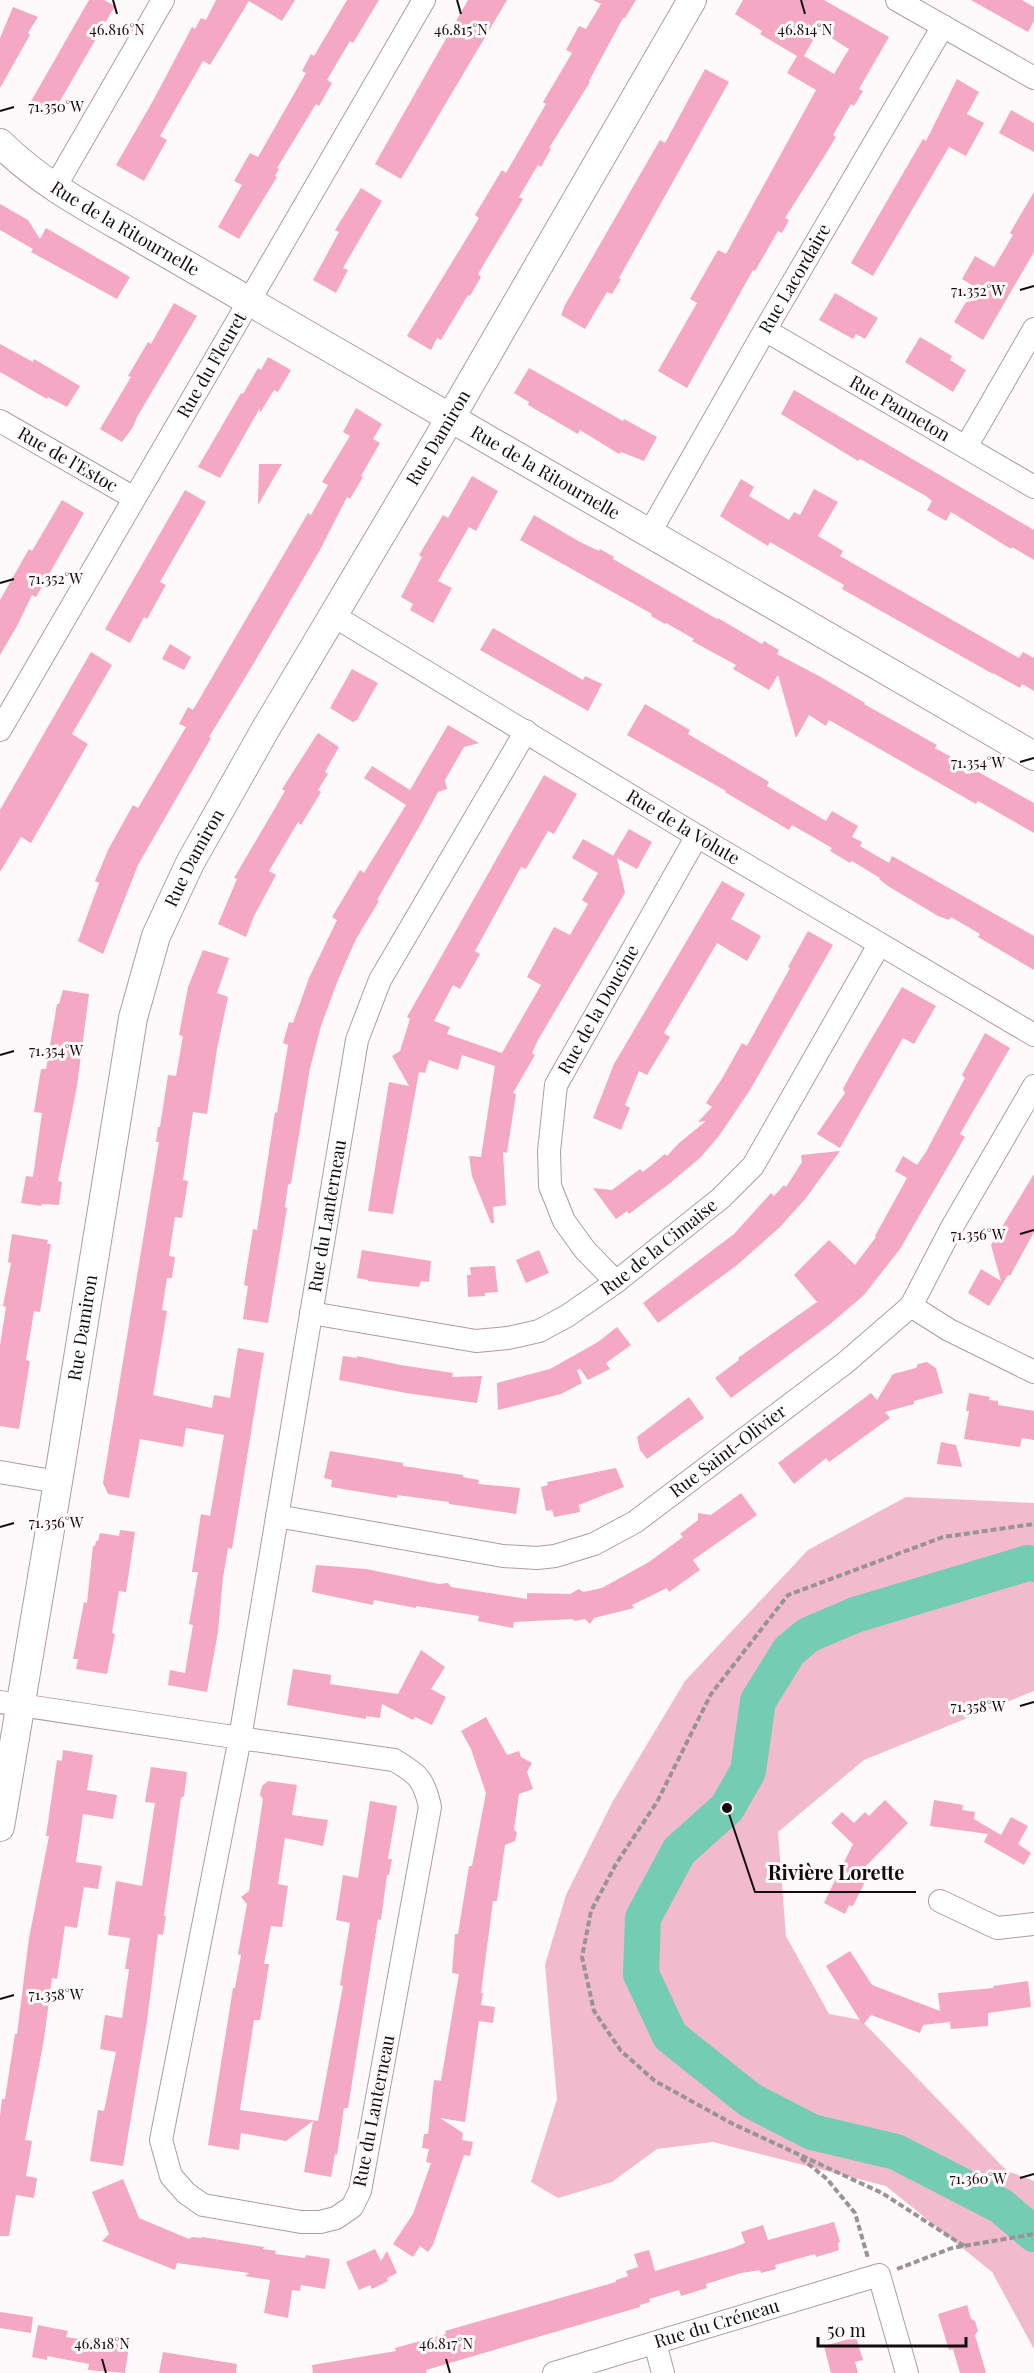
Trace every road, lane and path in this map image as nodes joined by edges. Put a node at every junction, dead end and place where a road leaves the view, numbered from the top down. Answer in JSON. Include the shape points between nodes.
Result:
{"nodes":[{"id":1,"x":163,"y":0,"type":"edge"},
{"id":2,"x":424,"y":0,"type":"edge"},
{"id":3,"x":692,"y":0,"type":"edge"},
{"id":4,"x":897,"y":0,"type":"edge"},
{"id":5,"x":943,"y":26,"type":"junction"},
{"id":6,"x":1034,"y":78,"type":"edge"},
{"id":7,"x":0,"y":143,"type":"edge"},
{"id":8,"x":55,"y":187,"type":"junction"},
{"id":9,"x":250,"y":301,"type":"junction"},
{"id":10,"x":1034,"y":329,"type":"edge"},
{"id":11,"x":765,"y":330,"type":"junction"},
{"id":12,"x":451,"y":417,"type":"junction"},
{"id":13,"x":0,"y":421,"type":"edge"},
{"id":14,"x":966,"y":447,"type":"junction"},
{"id":15,"x":1034,"y":488,"type":"edge"},
{"id":16,"x":134,"y":498,"type":"junction"},
{"id":17,"x":649,"y":534,"type":"junction"},
{"id":18,"x":334,"y":616,"type":"junction"},
{"id":19,"x":0,"y":730,"type":"edge"},
{"id":20,"x":526,"y":731,"type":"junction"},
{"id":21,"x":1034,"y":756,"type":"edge"},
{"id":22,"x":697,"y":836,"type":"junction"},
{"id":23,"x":879,"y":945,"type":"junction"},
{"id":24,"x":1034,"y":1035,"type":"edge"},
{"id":25,"x":1034,"y":1086,"type":"edge"},
{"id":26,"x":616,"y":1282,"type":"junction"},
{"id":27,"x":911,"y":1306,"type":"junction"},
{"id":28,"x":311,"y":1313,"type":"junction"},
{"id":29,"x":1034,"y":1372,"type":"edge"},
{"id":30,"x":0,"y":1472,"type":"edge"},
{"id":31,"x":58,"y":1482,"type":"junction"},
{"id":32,"x":277,"y":1516,"type":"junction"},
{"id":33,"x":1034,"y":1524,"type":"edge"},
{"id":34,"x":11,"y":1703,"type":"edge"},
{"id":35,"x":240,"y":1738,"type":"junction"},
{"id":36,"x":0,"y":1827,"type":"edge"},
{"id":37,"x":940,"y":1901,"type":"dead end"},
{"id":38,"x":1034,"y":1924,"type":"edge"},
{"id":39,"x":796,"y":2154,"type":"junction"},
{"id":40,"x":1034,"y":2234,"type":"edge"},
{"id":41,"x":964,"y":2246,"type":"junction"},
{"id":42,"x":877,"y":2276,"type":"junction"},
{"id":43,"x":654,"y":2343,"type":"junction"},
{"id":44,"x":554,"y":2373,"type":"edge"},
{"id":45,"x":663,"y":2373,"type":"edge"},
{"id":46,"x":907,"y":2373,"type":"edge"}],
"edges":[{"from":1,"to":8,"type":"street"},
{"from":2,"to":9,"type":"street","name":"Rue du Fleuret"},
{"from":3,"to":12,"type":"street","name":"Rue Damiron"},
{"from":4,"to":5,"type":"street"},
{"from":5,"to":6,"type":"street"},
{"from":5,"to":11,"type":"street","name":"Rue Lacordaire"},
{"from":7,"to":8,"type":"street","name":"Rue de la Ritournelle","via":[[22,165]]},
{"from":8,"to":9,"type":"street","name":"Rue de la Ritournelle"},
{"from":9,"to":12,"type":"street","name":"Rue de la Ritournelle"},
{"from":9,"to":16,"type":"street","name":"Rue du Fleuret"},
{"from":10,"to":14,"type":"street"},
{"from":11,"to":14,"type":"street","name":"Rue Panneton"},
{"from":11,"to":17,"type":"street","name":"Rue Lacordaire"},
{"from":12,"to":17,"type":"street","name":"Rue de la Ritournelle"},
{"from":12,"to":18,"type":"street","name":"Rue Damiron"},
{"from":13,"to":16,"type":"street","name":"Rue de l'Estoc"},
{"from":14,"to":15,"type":"street","name":"Rue Panneton"},
{"from":16,"to":19,"type":"street","name":"Rue du Fleuret"},
{"from":17,"to":21,"type":"street","name":"Rue de la Ritournelle"},
{"from":18,"to":20,"type":"street","name":"Rue de la Volute"},
{"from":18,"to":31,"type":"street","name":"Rue Damiron","via":[[190,863],[156,936],[133,1018]]},
{"from":20,"to":22,"type":"street","name":"Rue de la Volute"},
{"from":20,"to":28,"type":"street","name":"Rue du Lanterneau","via":[[380,980],[367,1012],[357,1040]]},
{"from":22,"to":23,"type":"street","name":"Rue de la Volute"},
{"from":22,"to":26,"type":"street","name":"Rue de la Doucine","via":[[556,1085],[549,1151],[550,1186],[564,1221],[585,1251]]},
{"from":23,"to":24,"type":"street","name":"Rue de la Volute"},
{"from":23,"to":26,"type":"street","name":"Rue de la Cimaise","via":[[753,1166],[721,1198]]},
{"from":25,"to":27,"type":"street","name":"Rue Saint-Olivier"},
{"from":26,"to":28,"type":"street","name":"Rue de la Cimaise","via":[[539,1331],[508,1338],[476,1341]]},
{"from":27,"to":29,"type":"street","via":[[949,1330]]},
{"from":27,"to":32,"type":"street","name":"Rue Saint-Olivier","via":[[845,1363],[635,1522],[594,1544],[555,1556],[503,1556]]},
{"from":28,"to":32,"type":"street","name":"Rue du Lanterneau"},
{"from":30,"to":31,"type":"street"},
{"from":31,"to":34,"type":"street","name":"Rue Damiron"},
{"from":32,"to":35,"type":"street","name":"Rue du Lanterneau"},
{"from":33,"to":39,"type":"path","via":[[943,1537],[788,1595],[711,1694],[657,1802],[591,1911],[582,1957],[594,2011],[621,2051],[655,2081]]},
{"from":34,"to":35,"type":"street","name":"Rue du Lanterneau"},
{"from":34,"to":36,"type":"street","name":"Rue Damiron"},
{"from":35,"to":35,"type":"street","name":"Rue du Lanterneau","via":[[394,1760],[414,1772],[426,1786],[430,1807],[360,2191],[352,2207],[336,2218],[320,2222],[203,2205],[171,2176],[161,2140]]},
{"from":37,"to":38,"type":"street","via":[[997,1928]]},
{"from":39,"to":41,"type":"path","via":[[882,2193]]},
{"from":39,"to":42,"type":"path","via":[[827,2179],[855,2213],[864,2249]]},
{"from":40,"to":41,"type":"path"},
{"from":41,"to":42,"type":"path"},
{"from":42,"to":43,"type":"street","name":"Rue du Créneau"},
{"from":42,"to":46,"type":"street"},
{"from":43,"to":44,"type":"street","name":"Rue du Créneau"},
{"from":43,"to":45,"type":"street"}]}
